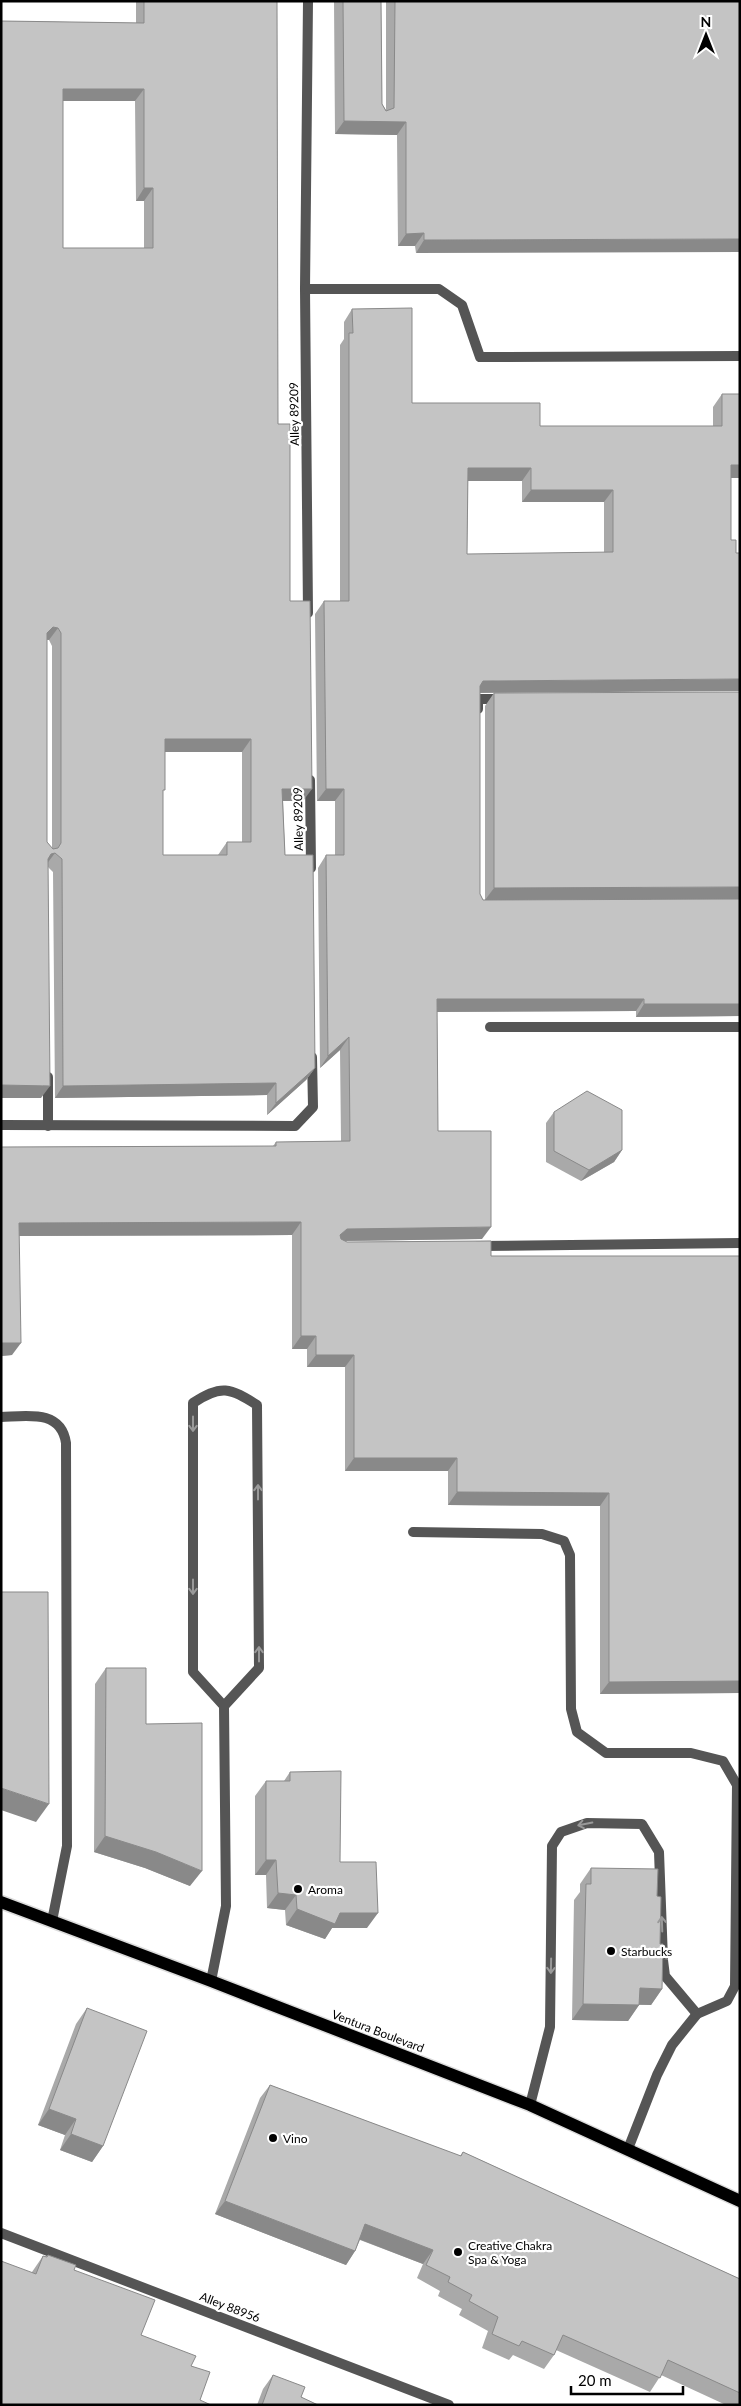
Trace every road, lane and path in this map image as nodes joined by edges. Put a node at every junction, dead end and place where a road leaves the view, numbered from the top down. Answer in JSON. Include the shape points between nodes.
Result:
{"nodes":[{"id":1,"x":308,"y":1,"type":"edge"},
{"id":2,"x":305,"y":289,"type":"junction"},
{"id":3,"x":740,"y":356,"type":"edge"},
{"id":4,"x":308,"y":628,"type":"edge"},
{"id":5,"x":517,"y":699,"type":"edge"},
{"id":6,"x":478,"y":719,"type":"edge"},
{"id":7,"x":310,"y":768,"type":"edge"},
{"id":8,"x":311,"y":878,"type":"edge"},
{"id":9,"x":490,"y":1027,"type":"dead end"},
{"id":10,"x":740,"y":1028,"type":"edge"},
{"id":11,"x":312,"y":1047,"type":"edge"},
{"id":12,"x":48,"y":1067,"type":"edge"},
{"id":13,"x":1,"y":1125,"type":"edge"},
{"id":14,"x":48,"y":1126,"type":"junction"},
{"id":15,"x":740,"y":1243,"type":"edge"},
{"id":16,"x":465,"y":1246,"type":"edge"},
{"id":17,"x":1,"y":1417,"type":"edge"},
{"id":18,"x":413,"y":1532,"type":"dead end"},
{"id":19,"x":224,"y":1706,"type":"junction"},
{"id":20,"x":1,"y":1902,"type":"edge"},
{"id":21,"x":52,"y":1921,"type":"junction"},
{"id":22,"x":211,"y":1981,"type":"junction"},
{"id":23,"x":697,"y":2014,"type":"junction"},
{"id":24,"x":530,"y":2105,"type":"junction"},
{"id":25,"x":628,"y":2149,"type":"junction"},
{"id":26,"x":740,"y":2201,"type":"edge"},
{"id":27,"x":1,"y":2233,"type":"edge"},
{"id":28,"x":449,"y":2405,"type":"edge"}],
"edges":[{"from":1,"to":2,"type":"lane","name":"Alley 89209"},
{"from":2,"to":3,"type":"lane","via":[[440,289],[462,305],[480,357]]},
{"from":2,"to":4,"type":"lane","name":"Alley 89209"},
{"from":5,"to":6,"type":"lane","via":[[478,699]]},
{"from":7,"to":8,"type":"lane","name":"Alley 89209"},
{"from":9,"to":10,"type":"lane"},
{"from":11,"to":14,"type":"lane","via":[[313,1107],[295,1126]]},
{"from":12,"to":14,"type":"lane"},
{"from":13,"to":14,"type":"lane"},
{"from":15,"to":16,"type":"lane"},
{"from":17,"to":21,"type":"lane","via":[[51,1419],[64,1432],[66,1443],[67,1846]]},
{"from":18,"to":23,"type":"lane","via":[[542,1534],[564,1541],[570,1555],[571,1709],[577,1732],[606,1753],[690,1753],[723,1761],[737,1785],[735,1986],[727,2001]]},
{"from":19,"to":19,"type":"lane","one_way":true,"via":[[259,1668],[257,1405],[235,1391],[211,1390],[193,1403],[193,1672]]},
{"from":19,"to":22,"type":"lane","via":[[226,1906]]},
{"from":20,"to":21,"type":"main road","name":"Ventura Boulevard"},
{"from":21,"to":22,"type":"main road","name":"Ventura Boulevard"},
{"from":22,"to":24,"type":"main road","name":"Ventura Boulevard"},
{"from":23,"to":24,"type":"lane","one_way":true,"via":[[665,1976],[660,1852],[642,1824],[587,1822],[561,1832],[552,1846],[550,2027]]},
{"from":23,"to":25,"type":"lane","via":[[672,2046],[657,2075]]},
{"from":24,"to":25,"type":"main road","name":"Ventura Boulevard"},
{"from":25,"to":26,"type":"main road","name":"Ventura Boulevard"},
{"from":27,"to":28,"type":"lane","name":"Alley 88956"}]}
